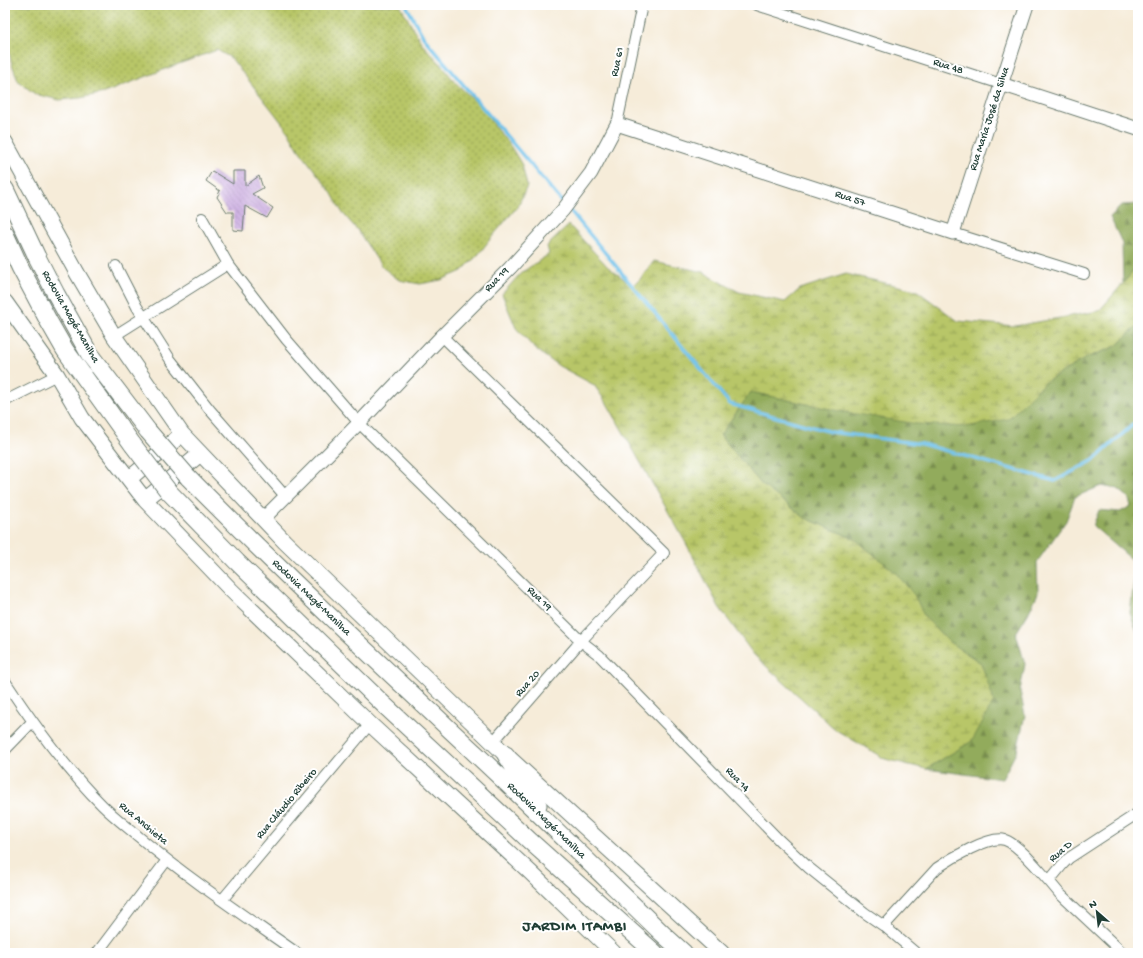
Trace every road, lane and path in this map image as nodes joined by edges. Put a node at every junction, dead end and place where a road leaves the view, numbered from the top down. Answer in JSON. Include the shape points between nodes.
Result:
{"nodes":[{"id":1,"x":642,"y":5,"type":"edge"},
{"id":2,"x":757,"y":5,"type":"edge"},
{"id":3,"x":1027,"y":5,"type":"edge"},
{"id":4,"x":1001,"y":84,"type":"junction"},
{"id":5,"x":617,"y":124,"type":"junction"},
{"id":6,"x":1138,"y":129,"type":"edge"},
{"id":7,"x":5,"y":142,"type":"edge"},
{"id":8,"x":5,"y":190,"type":"edge"},
{"id":9,"x":202,"y":218,"type":"dead end"},
{"id":10,"x":953,"y":233,"type":"junction"},
{"id":11,"x":5,"y":234,"type":"edge"},
{"id":12,"x":228,"y":264,"type":"junction"},
{"id":13,"x":116,"y":266,"type":"dead end"},
{"id":14,"x":1084,"y":274,"type":"dead end"},
{"id":15,"x":5,"y":302,"type":"edge"},
{"id":16,"x":143,"y":317,"type":"junction"},
{"id":17,"x":114,"y":336,"type":"junction"},
{"id":18,"x":442,"y":336,"type":"junction"},
{"id":19,"x":57,"y":375,"type":"junction"},
{"id":20,"x":5,"y":401,"type":"edge"},
{"id":21,"x":359,"y":423,"type":"junction"},
{"id":22,"x":182,"y":434,"type":"junction"},
{"id":23,"x":200,"y":454,"type":"junction"},
{"id":24,"x":129,"y":479,"type":"junction"},
{"id":25,"x":286,"y":497,"type":"junction"},
{"id":26,"x":145,"y":500,"type":"junction"},
{"id":27,"x":263,"y":519,"type":"junction"},
{"id":28,"x":581,"y":641,"type":"junction"},
{"id":29,"x":5,"y":682,"type":"edge"},
{"id":30,"x":32,"y":722,"type":"junction"},
{"id":31,"x":370,"y":724,"type":"junction"},
{"id":32,"x":493,"y":742,"type":"junction"},
{"id":33,"x":5,"y":750,"type":"edge"},
{"id":34,"x":506,"y":755,"type":"junction"},
{"id":35,"x":1138,"y":813,"type":"edge"},
{"id":36,"x":556,"y":831,"type":"junction"},
{"id":37,"x":167,"y":860,"type":"junction"},
{"id":38,"x":1049,"y":881,"type":"junction"},
{"id":39,"x":222,"y":900,"type":"junction"},
{"id":40,"x":884,"y":926,"type":"junction"},
{"id":41,"x":97,"y":953,"type":"edge"},
{"id":42,"x":297,"y":953,"type":"edge"},
{"id":43,"x":614,"y":953,"type":"edge"},
{"id":44,"x":656,"y":953,"type":"edge"},
{"id":45,"x":684,"y":953,"type":"edge"},
{"id":46,"x":722,"y":953,"type":"edge"},
{"id":47,"x":916,"y":953,"type":"edge"},
{"id":48,"x":1123,"y":953,"type":"edge"}],
"edges":[{"from":1,"to":5,"type":"street","name":"Rua 61"},
{"from":2,"to":4,"type":"street","name":"Rua 48"},
{"from":3,"to":4,"type":"street","name":"Rua Maria José da Silva"},
{"from":4,"to":6,"type":"street","name":"Rua 48"},
{"from":4,"to":10,"type":"street","name":"Rua Maria José da Silva"},
{"from":5,"to":10,"type":"street","name":"Rua 57"},
{"from":5,"to":18,"type":"street","name":"Rua 19","via":[[591,173],[563,210]]},
{"from":7,"to":17,"type":"main road"},
{"from":8,"to":36,"type":"highway","name":"Rodovia Magé-Manilha","bridge":true,"via":[[56,294],[90,355],[148,431],[188,477],[253,544]]},
{"from":9,"to":12,"type":"street","name":"Rua 19"},
{"from":10,"to":14,"type":"street","name":"Rua 57"},
{"from":11,"to":44,"type":"highway","name":"Rodovia Magé-Manilha","bridge":true,"via":[[48,322],[65,350],[169,492],[382,703],[530,841]]},
{"from":12,"to":16,"type":"street"},
{"from":12,"to":21,"type":"street","name":"Rua 19","via":[[286,339]]},
{"from":13,"to":16,"type":"street"},
{"from":15,"to":19,"type":"main road"},
{"from":16,"to":17,"type":"street"},
{"from":16,"to":25,"type":"street","via":[[174,365]]},
{"from":17,"to":22,"type":"main road"},
{"from":18,"to":21,"type":"street","name":"Rua 19"},
{"from":18,"to":28,"type":"street","name":"Rua 20","via":[[664,553]]},
{"from":19,"to":20,"type":"street"},
{"from":19,"to":24,"type":"main road","via":[[82,418]]},
{"from":21,"to":25,"type":"street","name":"Rua 19"},
{"from":21,"to":28,"type":"street","name":"Rua 19"},
{"from":22,"to":23,"type":"main road"},
{"from":22,"to":24,"type":"main road"},
{"from":23,"to":26,"type":"main road"},
{"from":23,"to":27,"type":"main road"},
{"from":24,"to":26,"type":"main road"},
{"from":25,"to":27,"type":"street","name":"Rua 19"},
{"from":26,"to":31,"type":"main road","via":[[232,591]]},
{"from":27,"to":32,"type":"main road"},
{"from":28,"to":32,"type":"street","name":"Rua 20"},
{"from":28,"to":40,"type":"street","name":"Rua 14","via":[[598,655],[779,840],[809,868]]},
{"from":29,"to":30,"type":"street","name":"Rua Anchieta"},
{"from":30,"to":33,"type":"street"},
{"from":30,"to":37,"type":"street","name":"Rua Anchieta","via":[[75,776],[103,806]]},
{"from":31,"to":39,"type":"street","name":"Rua Cláudio Ribeiro"},
{"from":31,"to":43,"type":"main road"},
{"from":32,"to":34,"type":"main road"},
{"from":34,"to":36,"type":"highway"},
{"from":34,"to":46,"type":"main road"},
{"from":35,"to":38,"type":"street","name":"Rua D","via":[[1069,858]]},
{"from":36,"to":45,"type":"highway","name":"Rodovia Magé-Manilha"},
{"from":37,"to":39,"type":"street","name":"Rua Anchieta"},
{"from":37,"to":41,"type":"street"},
{"from":38,"to":40,"type":"street","via":[[1013,845],[1003,840],[990,841],[956,856],[937,868]]},
{"from":38,"to":48,"type":"street","name":"Rua D"},
{"from":39,"to":42,"type":"street","name":"Rua Anchieta"},
{"from":40,"to":47,"type":"street","name":"Rua 14"}]}
